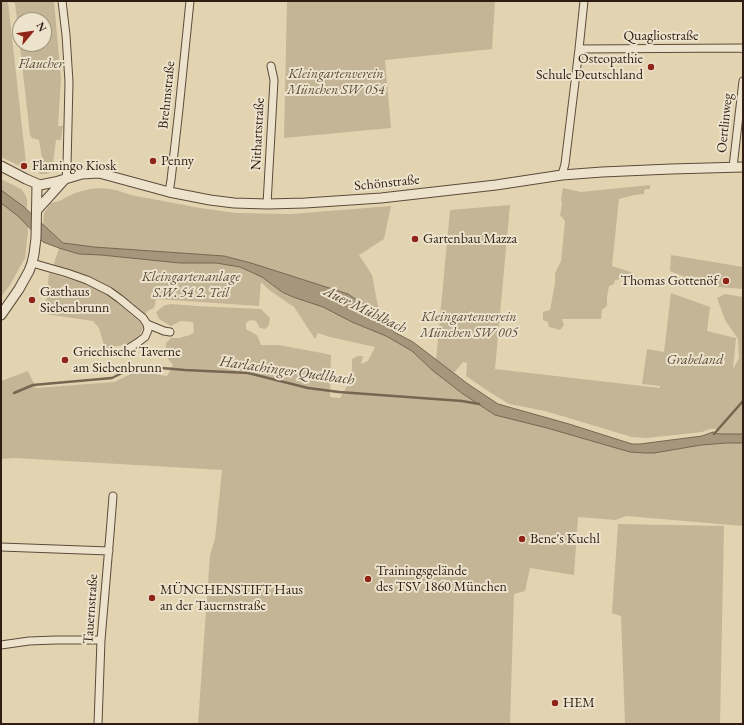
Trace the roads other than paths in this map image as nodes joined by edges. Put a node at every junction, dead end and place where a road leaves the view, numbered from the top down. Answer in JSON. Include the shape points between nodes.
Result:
{"nodes":[{"id":1,"x":62,"y":1,"type":"edge"},
{"id":2,"x":190,"y":1,"type":"edge"},
{"id":3,"x":584,"y":1,"type":"edge"},
{"id":4,"x":579,"y":49,"type":"junction"},
{"id":5,"x":743,"y":49,"type":"edge"},
{"id":6,"x":271,"y":66,"type":"dead end"},
{"id":7,"x":743,"y":81,"type":"edge"},
{"id":8,"x":1,"y":166,"type":"edge"},
{"id":9,"x":733,"y":167,"type":"junction"},
{"id":10,"x":743,"y":167,"type":"edge"},
{"id":11,"x":562,"y":175,"type":"junction"},
{"id":12,"x":66,"y":179,"type":"junction"},
{"id":13,"x":37,"y":184,"type":"junction"},
{"id":14,"x":169,"y":192,"type":"junction"},
{"id":15,"x":268,"y":204,"type":"junction"},
{"id":16,"x":37,"y":214,"type":"junction"},
{"id":17,"x":32,"y":263,"type":"junction"},
{"id":18,"x":1,"y":316,"type":"edge"},
{"id":19,"x":147,"y":324,"type":"junction"},
{"id":20,"x":170,"y":332,"type":"dead end"},
{"id":21,"x":126,"y":350,"type":"dead end"},
{"id":22,"x":113,"y":496,"type":"dead end"},
{"id":23,"x":1,"y":547,"type":"edge"},
{"id":24,"x":109,"y":551,"type":"junction"},
{"id":25,"x":101,"y":640,"type":"junction"},
{"id":26,"x":1,"y":645,"type":"edge"},
{"id":27,"x":98,"y":724,"type":"edge"}],
"edges":[{"from":1,"to":12,"type":"street","via":[[69,82]]},
{"from":2,"to":14,"type":"street","name":"Brehmstraße"},
{"from":3,"to":4,"type":"street"},
{"from":4,"to":5,"type":"street","name":"Quagliostraße"},
{"from":4,"to":11,"type":"street"},
{"from":6,"to":15,"type":"street","name":"Nithartstraße","via":[[274,80]]},
{"from":7,"to":9,"type":"street","name":"Oertlinweg"},
{"from":8,"to":13,"type":"street"},
{"from":9,"to":10,"type":"street","name":"Schönstraße"},
{"from":9,"to":11,"type":"street","name":"Schönstraße"},
{"from":11,"to":15,"type":"street","name":"Schönstraße","via":[[345,202]]},
{"from":12,"to":13,"type":"street","name":"Schönstraße","via":[[43,185]]},
{"from":12,"to":14,"type":"street","name":"Schönstraße","via":[[82,174],[99,173]]},
{"from":12,"to":16,"type":"street"},
{"from":13,"to":16,"type":"street"},
{"from":14,"to":15,"type":"street","name":"Schönstraße","via":[[234,203]]},
{"from":16,"to":17,"type":"street"},
{"from":17,"to":18,"type":"street"},
{"from":17,"to":19,"type":"street","via":[[87,280],[120,299]]},
{"from":19,"to":20,"type":"street"},
{"from":19,"to":21,"type":"street","via":[[145,337]]},
{"from":22,"to":24,"type":"street","name":"Tauernstraße"},
{"from":23,"to":24,"type":"street"},
{"from":24,"to":25,"type":"street","name":"Tauernstraße"},
{"from":25,"to":26,"type":"street","via":[[29,641]]},
{"from":25,"to":27,"type":"street","name":"Tauernstraße"}]}
